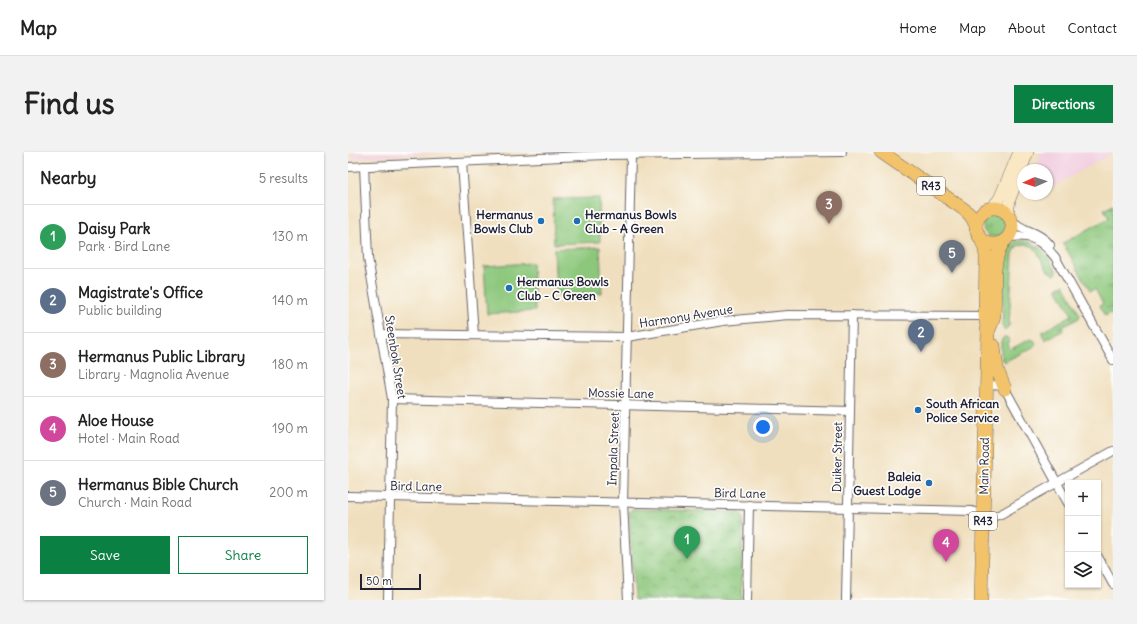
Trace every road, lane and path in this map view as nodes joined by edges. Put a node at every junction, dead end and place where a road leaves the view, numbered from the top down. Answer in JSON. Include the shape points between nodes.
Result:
{"nodes":[{"id":1,"x":842,"y":152,"type":"edge"},
{"id":2,"x":881,"y":152,"type":"edge"},
{"id":3,"x":896,"y":152,"type":"edge"},
{"id":4,"x":1019,"y":152,"type":"edge"},
{"id":5,"x":1028,"y":152,"type":"edge"},
{"id":6,"x":792,"y":153,"type":"edge"},
{"id":7,"x":604,"y":154,"type":"edge"},
{"id":8,"x":631,"y":155,"type":"junction"},
{"id":9,"x":462,"y":162,"type":"junction"},
{"id":10,"x":364,"y":166,"type":"junction"},
{"id":11,"x":348,"y":167,"type":"edge"},
{"id":12,"x":989,"y":208,"type":"junction"},
{"id":13,"x":1009,"y":216,"type":"junction"},
{"id":14,"x":978,"y":231,"type":"junction"},
{"id":15,"x":1006,"y":239,"type":"junction"},
{"id":16,"x":1055,"y":257,"type":"junction"},
{"id":17,"x":852,"y":315,"type":"junction"},
{"id":18,"x":989,"y":316,"type":"junction"},
{"id":19,"x":381,"y":334,"type":"junction"},
{"id":20,"x":474,"y":335,"type":"junction"},
{"id":21,"x":627,"y":337,"type":"junction"},
{"id":22,"x":1113,"y":360,"type":"edge"},
{"id":23,"x":986,"y":386,"type":"junction"},
{"id":24,"x":1005,"y":389,"type":"junction"},
{"id":25,"x":392,"y":399,"type":"junction"},
{"id":26,"x":626,"y":405,"type":"junction"},
{"id":27,"x":850,"y":411,"type":"junction"},
{"id":28,"x":1113,"y":451,"type":"edge"},
{"id":29,"x":1057,"y":483,"type":"junction"},
{"id":30,"x":348,"y":496,"type":"edge"},
{"id":31,"x":390,"y":497,"type":"junction"},
{"id":32,"x":1065,"y":498,"type":"edge"},
{"id":33,"x":623,"y":502,"type":"junction"},
{"id":34,"x":749,"y":505,"type":"junction"},
{"id":35,"x":848,"y":508,"type":"junction"},
{"id":36,"x":983,"y":514,"type":"junction"},
{"id":37,"x":1101,"y":562,"type":"edge"},
{"id":38,"x":1113,"y":584,"type":"edge"},
{"id":39,"x":388,"y":600,"type":"edge"},
{"id":40,"x":628,"y":600,"type":"edge"},
{"id":41,"x":747,"y":600,"type":"edge"},
{"id":42,"x":846,"y":600,"type":"edge"},
{"id":43,"x":981,"y":600,"type":"edge"}],
"edges":[{"from":1,"to":6,"type":"street"},
{"from":2,"to":14,"type":"main road","number":"R43","via":[[965,210]]},
{"from":3,"to":12,"type":"main road","number":"R43","via":[[970,204]]},
{"from":4,"to":12,"type":"main road","via":[[999,200]]},
{"from":5,"to":13,"type":"main road","name":"Main Road","via":[[1010,199]]},
{"from":6,"to":8,"type":"street"},
{"from":7,"to":8,"type":"street"},
{"from":7,"to":9,"type":"street"},
{"from":8,"to":21,"type":"street","name":"Impala Street"},
{"from":9,"to":10,"type":"street"},
{"from":9,"to":20,"type":"street"},
{"from":10,"to":11,"type":"street"},
{"from":10,"to":19,"type":"street","name":"Steenbok Street","via":[[368,258]]},
{"from":12,"to":13,"type":"main road","number":"R43","via":[[1000,209]]},
{"from":12,"to":14,"type":"main road","via":[[980,214]]},
{"from":13,"to":15,"type":"main road","name":"Main Road","number":"R43","via":[[1012,225]]},
{"from":13,"to":16,"type":"street","via":[[1018,226],[1045,239]]},
{"from":14,"to":15,"type":"main road","via":[[985,241],[992,243]]},
{"from":14,"to":18,"type":"main road","name":"Main Road","number":"R43","via":[[986,256]]},
{"from":15,"to":16,"type":"street","via":[[1022,236],[1034,238]]},
{"from":15,"to":18,"type":"main road","name":"Main Road","number":"R43","via":[[1000,245]]},
{"from":16,"to":22,"type":"street"},
{"from":17,"to":18,"type":"street","name":"Harmony Avenue"},
{"from":17,"to":21,"type":"street","name":"Harmony Avenue","via":[[788,315]]},
{"from":17,"to":27,"type":"street","name":"Duiker Street"},
{"from":18,"to":23,"type":"main road","name":"Main Road","number":"R43"},
{"from":18,"to":24,"type":"main road","via":[[995,361]]},
{"from":19,"to":20,"type":"street","name":"Harmony Avenue"},
{"from":19,"to":25,"type":"street","name":"Steenbok Street"},
{"from":20,"to":21,"type":"street","name":"Harmony Avenue"},
{"from":21,"to":26,"type":"street","name":"Impala Street"},
{"from":23,"to":24,"type":"street","via":[[997,385]]},
{"from":23,"to":36,"type":"main road","name":"Main Road","number":"R43"},
{"from":24,"to":29,"type":"street"},
{"from":25,"to":26,"type":"street","name":"Mossie Lane"},
{"from":25,"to":31,"type":"street","name":"Steenbok Street"},
{"from":26,"to":27,"type":"street","name":"Mossie Lane"},
{"from":26,"to":33,"type":"street","name":"Impala Street"},
{"from":27,"to":35,"type":"street","name":"Duiker Street"},
{"from":28,"to":29,"type":"street","name":"Bird Lane"},
{"from":29,"to":32,"type":"street"},
{"from":29,"to":36,"type":"street","name":"Bird Lane","via":[[996,516]]},
{"from":30,"to":31,"type":"street","name":"Bird Lane"},
{"from":31,"to":33,"type":"street","name":"Bird Lane"},
{"from":31,"to":39,"type":"street","name":"Steenbok Street"},
{"from":33,"to":34,"type":"street","name":"Bird Lane"},
{"from":33,"to":40,"type":"street","name":"Impala Street"},
{"from":34,"to":35,"type":"street","name":"Bird Lane"},
{"from":34,"to":41,"type":"street"},
{"from":35,"to":36,"type":"street","name":"Bird Lane","via":[[972,511]]},
{"from":35,"to":42,"type":"street","name":"Duiker Street"},
{"from":36,"to":43,"type":"main road","name":"Main Road","number":"R43"},
{"from":37,"to":38,"type":"street"}]}
